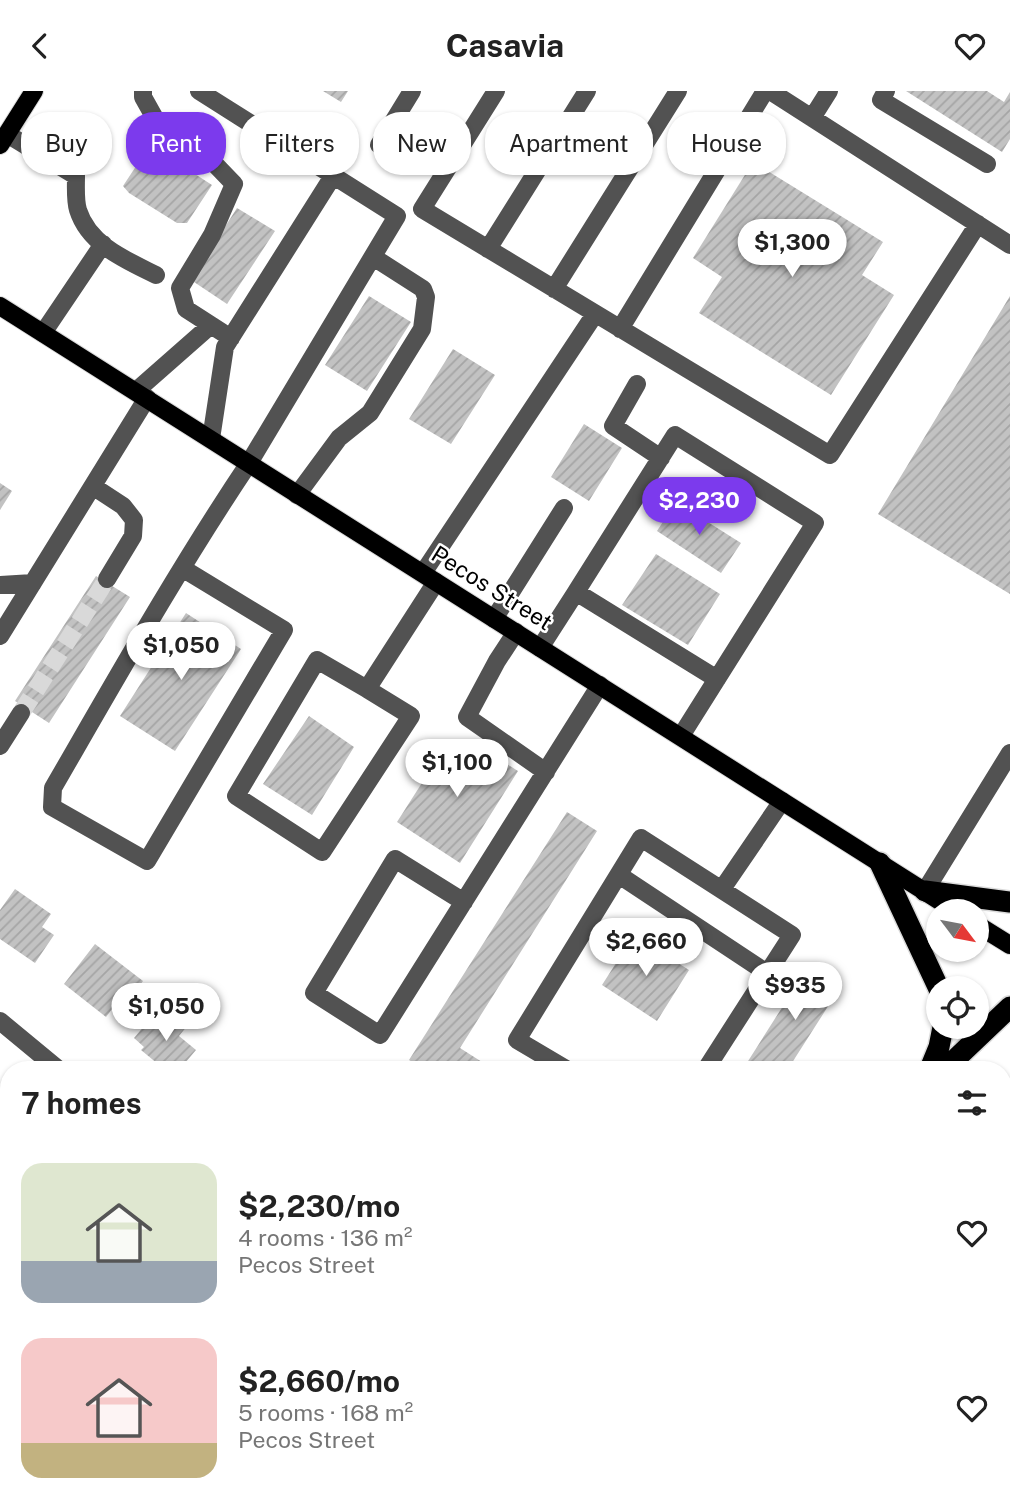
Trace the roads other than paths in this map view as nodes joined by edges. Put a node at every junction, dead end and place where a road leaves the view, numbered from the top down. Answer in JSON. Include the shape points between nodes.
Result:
{"nodes":[{"id":1,"x":34,"y":91,"type":"edge"},
{"id":2,"x":143,"y":91,"type":"edge"},
{"id":3,"x":199,"y":91,"type":"edge"},
{"id":4,"x":412,"y":91,"type":"edge"},
{"id":5,"x":496,"y":91,"type":"edge"},
{"id":6,"x":587,"y":91,"type":"edge"},
{"id":7,"x":678,"y":91,"type":"edge"},
{"id":8,"x":767,"y":91,"type":"edge"},
{"id":9,"x":829,"y":91,"type":"edge"},
{"id":10,"x":886,"y":91,"type":"edge"},
{"id":11,"x":399,"y":112,"type":"edge"},
{"id":12,"x":812,"y":118,"type":"junction"},
{"id":13,"x":4,"y":139,"type":"edge"},
{"id":14,"x":987,"y":164,"type":"dead end"},
{"id":15,"x":333,"y":176,"type":"junction"},
{"id":16,"x":978,"y":224,"type":"junction"},
{"id":17,"x":103,"y":244,"type":"junction"},
{"id":18,"x":1010,"y":245,"type":"edge"},
{"id":19,"x":488,"y":249,"type":"junction"},
{"id":20,"x":373,"y":257,"type":"junction"},
{"id":21,"x":156,"y":275,"type":"dead end"},
{"id":22,"x":554,"y":289,"type":"junction"},
{"id":23,"x":0,"y":306,"type":"edge"},
{"id":24,"x":595,"y":314,"type":"junction"},
{"id":25,"x":211,"y":325,"type":"junction"},
{"id":26,"x":620,"y":329,"type":"junction"},
{"id":27,"x":43,"y":333,"type":"junction"},
{"id":28,"x":231,"y":338,"type":"junction"},
{"id":29,"x":637,"y":384,"type":"dead end"},
{"id":30,"x":142,"y":395,"type":"junction"},
{"id":31,"x":211,"y":439,"type":"junction"},
{"id":32,"x":661,"y":458,"type":"junction"},
{"id":33,"x":248,"y":463,"type":"junction"},
{"id":34,"x":94,"y":487,"type":"junction"},
{"id":35,"x":297,"y":495,"type":"junction"},
{"id":36,"x":564,"y":508,"type":"dead end"},
{"id":37,"x":182,"y":569,"type":"junction"},
{"id":38,"x":429,"y":578,"type":"junction"},
{"id":39,"x":107,"y":579,"type":"tunnel mouth"},
{"id":40,"x":33,"y":583,"type":"junction"},
{"id":41,"x":0,"y":585,"type":"edge"},
{"id":42,"x":576,"y":592,"type":"junction"},
{"id":43,"x":494,"y":619,"type":"junction"},
{"id":44,"x":516,"y":632,"type":"junction"},
{"id":45,"x":0,"y":636,"type":"edge"},
{"id":46,"x":540,"y":648,"type":"junction"},
{"id":47,"x":717,"y":679,"type":"junction"},
{"id":48,"x":600,"y":685,"type":"junction"},
{"id":49,"x":367,"y":689,"type":"junction"},
{"id":50,"x":22,"y":713,"type":"tunnel mouth"},
{"id":51,"x":681,"y":736,"type":"junction"},
{"id":52,"x":0,"y":746,"type":"edge"},
{"id":53,"x":1010,"y":753,"type":"edge"},
{"id":54,"x":546,"y":772,"type":"junction"},
{"id":55,"x":782,"y":801,"type":"junction"},
{"id":56,"x":880,"y":863,"type":"junction"},
{"id":57,"x":619,"y":875,"type":"junction"},
{"id":58,"x":722,"y":889,"type":"junction"},
{"id":59,"x":925,"y":891,"type":"junction"},
{"id":60,"x":937,"y":899,"type":"edge"},
{"id":61,"x":464,"y":902,"type":"junction"},
{"id":62,"x":1010,"y":902,"type":"edge"},
{"id":63,"x":989,"y":932,"type":"edge"},
{"id":64,"x":1010,"y":945,"type":"edge"},
{"id":65,"x":767,"y":973,"type":"junction"},
{"id":66,"x":933,"y":976,"type":"edge"},
{"id":67,"x":1010,"y":1007,"type":"edge"},
{"id":68,"x":0,"y":1021,"type":"edge"},
{"id":69,"x":941,"y":1039,"type":"edge"},
{"id":70,"x":48,"y":1061,"type":"edge"},
{"id":71,"x":552,"y":1061,"type":"edge"},
{"id":72,"x":711,"y":1061,"type":"edge"},
{"id":73,"x":933,"y":1061,"type":"edge"},
{"id":74,"x":953,"y":1061,"type":"edge"}],
"edges":[{"from":1,"to":13,"type":"main road"},
{"from":2,"to":25,"type":"street","via":[[162,131],[208,157],[234,184],[212,235],[180,288],[186,309]]},
{"from":3,"to":15,"type":"street"},
{"from":4,"to":11,"type":"street"},
{"from":5,"to":19,"type":"street","via":[[422,209]]},
{"from":6,"to":19,"type":"street"},
{"from":7,"to":22,"type":"street"},
{"from":8,"to":12,"type":"street"},
{"from":8,"to":26,"type":"street"},
{"from":9,"to":12,"type":"street"},
{"from":10,"to":14,"type":"street","via":[[881,100]]},
{"from":12,"to":16,"type":"street"},
{"from":13,"to":17,"type":"street","via":[[76,176],[77,208],[90,233]]},
{"from":15,"to":20,"type":"street","via":[[397,216]]},
{"from":15,"to":28,"type":"street"},
{"from":16,"to":18,"type":"street"},
{"from":16,"to":26,"type":"street","via":[[830,455]]},
{"from":17,"to":21,"type":"street"},
{"from":17,"to":27,"type":"street"},
{"from":19,"to":22,"type":"street"},
{"from":20,"to":33,"type":"street"},
{"from":20,"to":35,"type":"street","via":[[422,289],[426,297],[422,329],[370,413],[339,438]]},
{"from":22,"to":24,"type":"street"},
{"from":23,"to":27,"type":"main road","name":"Pecos Street"},
{"from":24,"to":26,"type":"street"},
{"from":24,"to":38,"type":"street"},
{"from":25,"to":28,"type":"street"},
{"from":25,"to":30,"type":"street"},
{"from":27,"to":30,"type":"main road","name":"Pecos Street"},
{"from":28,"to":31,"type":"street","via":[[225,347]]},
{"from":29,"to":32,"type":"street","via":[[612,426]]},
{"from":30,"to":31,"type":"main road","name":"Pecos Street"},
{"from":30,"to":34,"type":"street"},
{"from":31,"to":33,"type":"main road","name":"Pecos Street"},
{"from":32,"to":42,"type":"street"},
{"from":32,"to":47,"type":"street","via":[[675,435],[815,523]]},
{"from":33,"to":35,"type":"main road","name":"Pecos Street"},
{"from":33,"to":37,"type":"street"},
{"from":34,"to":39,"type":"street","via":[[134,520],[133,536]]},
{"from":34,"to":40,"type":"street"},
{"from":35,"to":38,"type":"main road","name":"Pecos Street"},
{"from":36,"to":43,"type":"street"},
{"from":37,"to":37,"type":"street","via":[[284,630],[147,861],[52,807],[53,789]]},
{"from":38,"to":43,"type":"main road","name":"Pecos Street"},
{"from":38,"to":49,"type":"street"},
{"from":40,"to":41,"type":"street"},
{"from":40,"to":45,"type":"street"},
{"from":42,"to":46,"type":"street"},
{"from":42,"to":47,"type":"street"},
{"from":43,"to":44,"type":"main road","name":"Pecos Street"},
{"from":44,"to":46,"type":"main road","name":"Pecos Street"},
{"from":44,"to":54,"type":"street","via":[[467,717]]},
{"from":46,"to":48,"type":"main road","name":"Pecos Street"},
{"from":47,"to":51,"type":"street"},
{"from":48,"to":51,"type":"main road","name":"Pecos Street"},
{"from":48,"to":54,"type":"street"},
{"from":49,"to":49,"type":"street","via":[[411,716],[323,852],[236,796],[317,660]]},
{"from":50,"to":52,"type":"street"},
{"from":51,"to":55,"type":"main road","name":"Pecos Street"},
{"from":53,"to":59,"type":"street"},
{"from":54,"to":61,"type":"street"},
{"from":55,"to":56,"type":"main road","name":"Pecos Street"},
{"from":55,"to":58,"type":"street"},
{"from":56,"to":59,"type":"main road","name":"Pecos Street"},
{"from":56,"to":66,"type":"highway"},
{"from":57,"to":58,"type":"street","via":[[641,838]]},
{"from":57,"to":65,"type":"street"},
{"from":57,"to":71,"type":"street","via":[[517,1040]]},
{"from":58,"to":65,"type":"street","via":[[792,935]]},
{"from":59,"to":60,"type":"main road","name":"Pecos Street"},
{"from":59,"to":62,"type":"highway"},
{"from":61,"to":61,"type":"street","via":[[395,859],[314,993],[380,1035]]},
{"from":63,"to":64,"type":"main road"},
{"from":65,"to":72,"type":"street"},
{"from":67,"to":74,"type":"highway"},
{"from":68,"to":70,"type":"street"},
{"from":69,"to":73,"type":"highway"}]}
